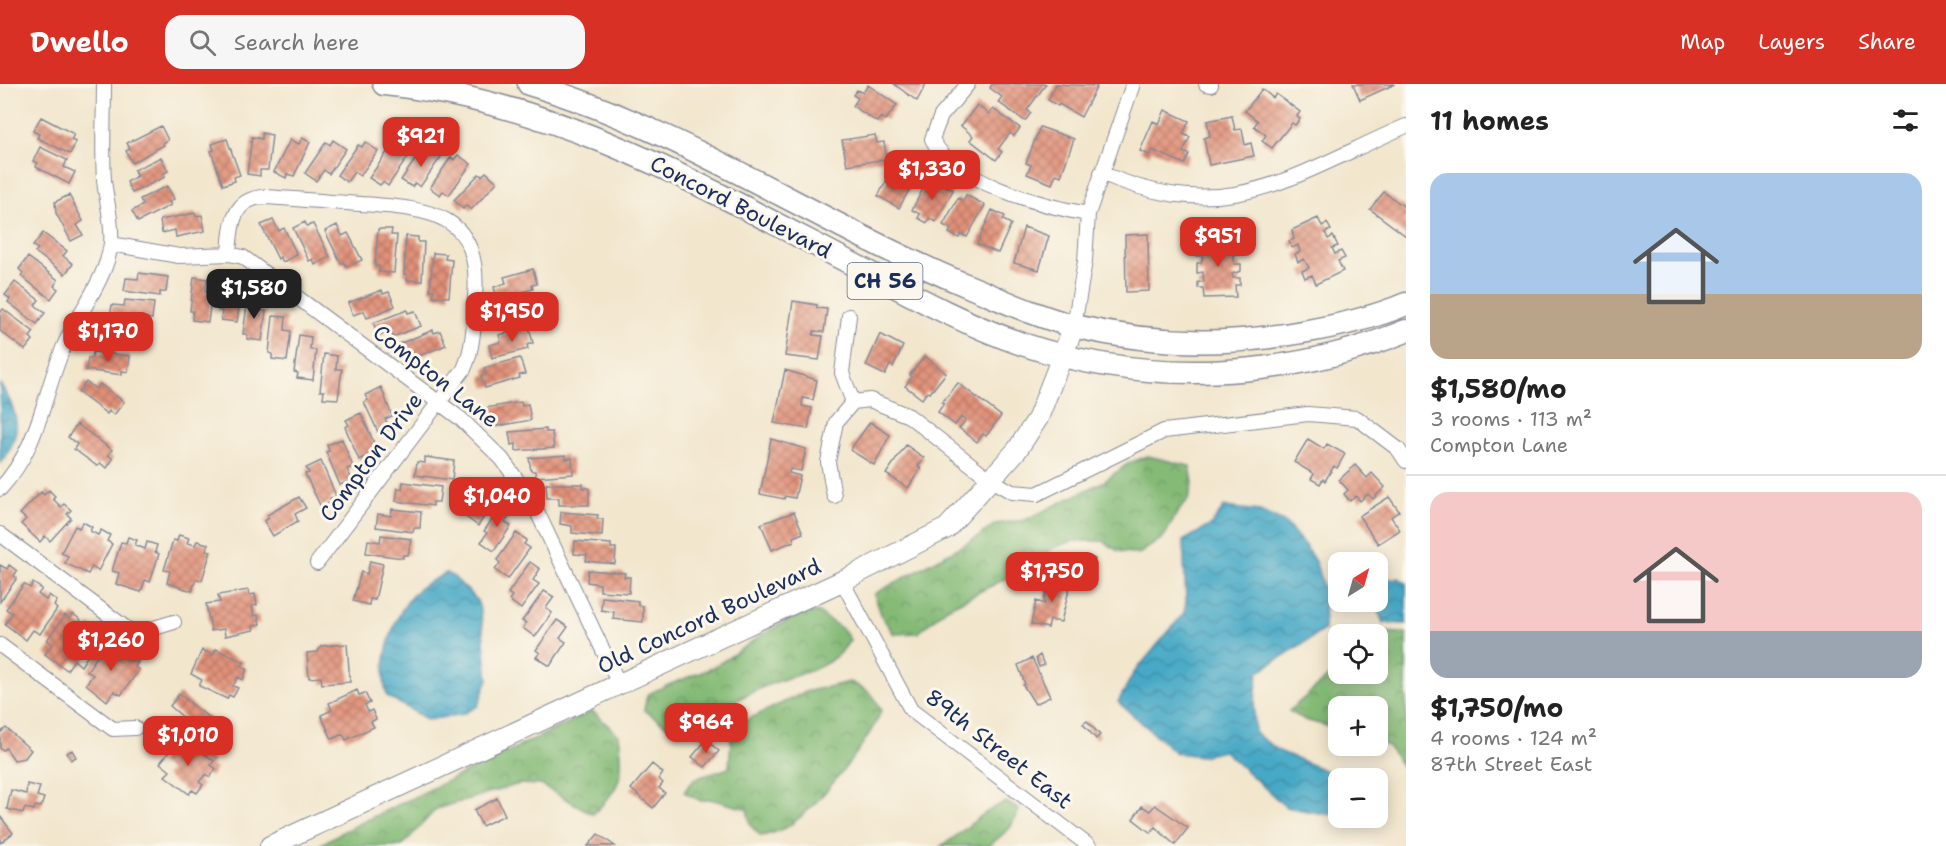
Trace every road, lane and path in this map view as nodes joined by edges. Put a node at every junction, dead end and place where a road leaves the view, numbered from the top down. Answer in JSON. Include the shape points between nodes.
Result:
{"nodes":[{"id":1,"x":104,"y":84,"type":"edge"},
{"id":2,"x":384,"y":84,"type":"edge"},
{"id":3,"x":530,"y":84,"type":"edge"},
{"id":4,"x":968,"y":84,"type":"edge"},
{"id":5,"x":1133,"y":84,"type":"edge"},
{"id":6,"x":1406,"y":126,"type":"edge"},
{"id":7,"x":1101,"y":173,"type":"junction"},
{"id":8,"x":1088,"y":214,"type":"junction"},
{"id":9,"x":111,"y":244,"type":"junction"},
{"id":10,"x":229,"y":254,"type":"junction"},
{"id":11,"x":1406,"y":304,"type":"edge"},
{"id":12,"x":849,"y":316,"type":"dead end"},
{"id":13,"x":1074,"y":326,"type":"junction"},
{"id":14,"x":1406,"y":331,"type":"edge"},
{"id":15,"x":1061,"y":355,"type":"junction"},
{"id":16,"x":853,"y":402,"type":"junction"},
{"id":17,"x":439,"y":403,"type":"junction"},
{"id":18,"x":1406,"y":461,"type":"edge"},
{"id":19,"x":991,"y":480,"type":"junction"},
{"id":20,"x":0,"y":489,"type":"edge"},
{"id":21,"x":834,"y":496,"type":"dead end"},
{"id":22,"x":0,"y":534,"type":"edge"},
{"id":23,"x":317,"y":563,"type":"dead end"},
{"id":24,"x":842,"y":581,"type":"junction"},
{"id":25,"x":174,"y":622,"type":"dead end"},
{"id":26,"x":0,"y":645,"type":"edge"},
{"id":27,"x":620,"y":684,"type":"junction"},
{"id":28,"x":135,"y":728,"type":"dead end"},
{"id":29,"x":270,"y":846,"type":"edge"},
{"id":30,"x":1089,"y":846,"type":"edge"}],
"edges":[{"from":1,"to":9,"type":"street","via":[[104,181]]},
{"from":2,"to":15,"type":"main road","name":"Concord Boulevard","number":"CH 56","via":[[498,104],[573,128],[644,157],[975,326]]},
{"from":3,"to":13,"type":"main road","name":"Concord Boulevard","number":"CH 56","via":[[647,127],[932,271]]},
{"from":4,"to":8,"type":"street","via":[[941,116],[932,139],[939,154],[992,186],[1044,206]]},
{"from":5,"to":7,"type":"street"},
{"from":6,"to":7,"type":"street","via":[[1265,188],[1224,197],[1160,194]]},
{"from":7,"to":8,"type":"street"},
{"from":8,"to":13,"type":"street"},
{"from":9,"to":10,"type":"street","name":"Compton Lane","via":[[179,256]]},
{"from":9,"to":20,"type":"street","via":[[105,266],[64,346],[32,445]]},
{"from":10,"to":17,"type":"street","name":"Compton Lane","via":[[256,265]]},
{"from":10,"to":17,"type":"street","name":"Compton Drive","via":[[235,213],[243,204],[259,197],[412,208],[452,224],[468,245],[477,269],[477,283],[470,352],[464,369]]},
{"from":11,"to":13,"type":"main road","name":"Concord Boulevard","number":"CH 56","via":[[1349,323],[1237,340],[1185,342]]},
{"from":12,"to":16,"type":"street","via":[[842,373]]},
{"from":13,"to":15,"type":"street","name":"Old Concord Boulevard"},
{"from":14,"to":15,"type":"main road","name":"Concord Boulevard","number":"CH 56","via":[[1312,361],[1245,372],[1145,369]]},
{"from":15,"to":19,"type":"street","name":"Old Concord Boulevard","via":[[1038,418]]},
{"from":16,"to":19,"type":"street","via":[[870,400],[909,416]]},
{"from":16,"to":21,"type":"street","via":[[836,422],[828,462]]},
{"from":17,"to":23,"type":"street","name":"Compton Drive"},
{"from":17,"to":27,"type":"street","name":"Compton Lane","via":[[491,447],[518,478]]},
{"from":18,"to":19,"type":"street","via":[[1398,449],[1357,418],[1308,414],[1164,431],[1037,494],[1012,492]]},
{"from":19,"to":24,"type":"street","name":"Old Concord Boulevard","via":[[947,528]]},
{"from":22,"to":25,"type":"street","via":[[134,634]]},
{"from":24,"to":27,"type":"street","name":"Old Concord Boulevard"},
{"from":24,"to":30,"type":"street","name":"89th Street East","via":[[911,710]]},
{"from":26,"to":28,"type":"street","via":[[113,729]]},
{"from":27,"to":29,"type":"street","name":"Old Concord Boulevard"}]}
